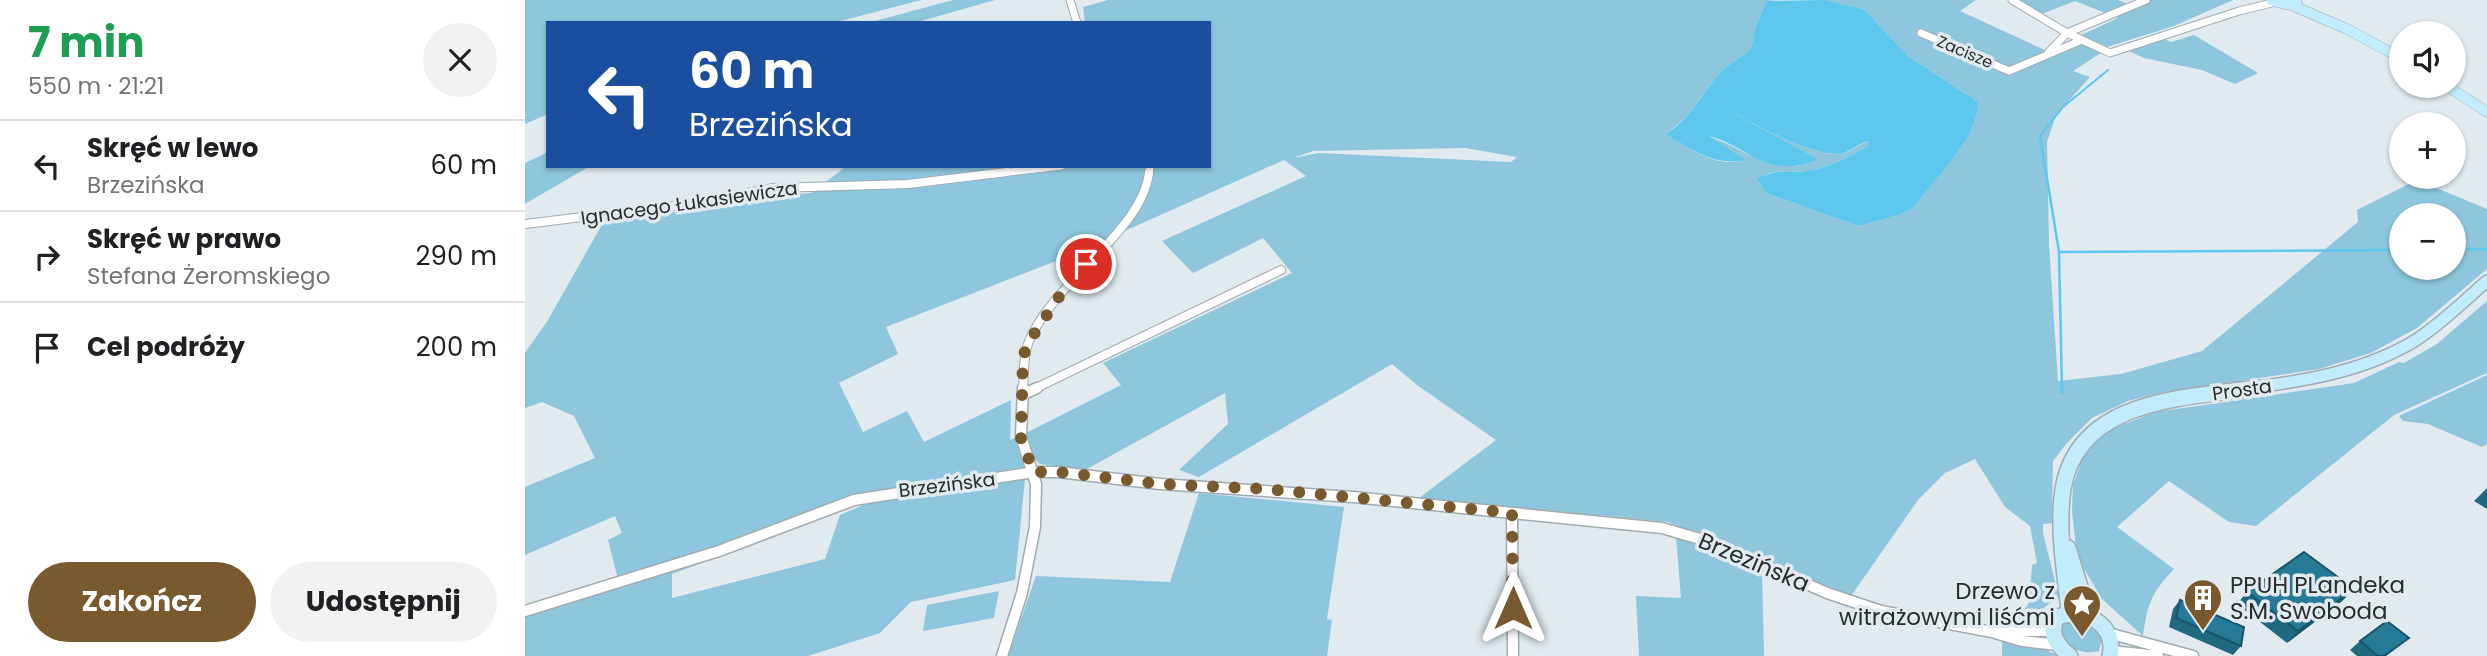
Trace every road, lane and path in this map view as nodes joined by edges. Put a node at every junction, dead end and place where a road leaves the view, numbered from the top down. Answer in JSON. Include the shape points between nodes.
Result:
{"nodes":[{"id":1,"x":1070,"y":0,"type":"edge"},
{"id":2,"x":2012,"y":0,"type":"edge"},
{"id":3,"x":2146,"y":0,"type":"edge"},
{"id":4,"x":2264,"y":0,"type":"edge"},
{"id":5,"x":2273,"y":1,"type":"edge"},
{"id":6,"x":2296,"y":2,"type":"edge"},
{"id":7,"x":2239,"y":11,"type":"junction"},
{"id":8,"x":2330,"y":20,"type":"joint"},
{"id":9,"x":1076,"y":21,"type":"edge"},
{"id":10,"x":1921,"y":33,"type":"dead end"},
{"id":11,"x":2067,"y":33,"type":"junction"},
{"id":12,"x":2082,"y":40,"type":"junction"},
{"id":13,"x":2389,"y":51,"type":"edge"},
{"id":14,"x":2048,"y":54,"type":"junction"},
{"id":15,"x":2465,"y":98,"type":"edge"},
{"id":16,"x":2487,"y":112,"type":"edge"},
{"id":17,"x":1044,"y":168,"type":"edge"},
{"id":18,"x":1150,"y":168,"type":"edge"},
{"id":19,"x":525,"y":224,"type":"edge"},
{"id":20,"x":1281,"y":270,"type":"dead end"},
{"id":21,"x":2487,"y":281,"type":"edge"},
{"id":22,"x":1024,"y":394,"type":"junction"},
{"id":23,"x":1034,"y":472,"type":"junction"},
{"id":24,"x":1512,"y":513,"type":"junction"},
{"id":25,"x":2064,"y":538,"type":"junction"},
{"id":26,"x":525,"y":611,"type":"edge"},
{"id":27,"x":2069,"y":612,"type":"junction"},
{"id":28,"x":2089,"y":616,"type":"junction"},
{"id":29,"x":2108,"y":634,"type":"junction"},
{"id":30,"x":2055,"y":638,"type":"junction"},
{"id":31,"x":2111,"y":653,"type":"edge"},
{"id":32,"x":1002,"y":656,"type":"edge"},
{"id":33,"x":1513,"y":656,"type":"edge"},
{"id":34,"x":2070,"y":656,"type":"edge"},
{"id":35,"x":2158,"y":656,"type":"edge"},
{"id":36,"x":2193,"y":656,"type":"edge"}],
"edges":[{"from":1,"to":9,"type":"street"},
{"from":2,"to":11,"type":"street"},
{"from":3,"to":11,"type":"street"},
{"from":4,"to":7,"type":"street"},
{"from":5,"to":6,"type":"main road"},
{"from":5,"to":7,"type":"street"},
{"from":6,"to":8,"type":"main road"},
{"from":7,"to":12,"type":"street","via":[[2110,53]]},
{"from":8,"to":13,"type":"main road"},
{"from":10,"to":14,"type":"street","name":"Zacisze","via":[[2009,71]]},
{"from":11,"to":12,"type":"street"},
{"from":11,"to":14,"type":"street"},
{"from":12,"to":14,"type":"street"},
{"from":15,"to":16,"type":"main road"},
{"from":17,"to":19,"type":"street","name":"Ignacego Łukasiewicza","via":[[908,184],[774,188]]},
{"from":18,"to":22,"type":"street","via":[[1151,181],[1122,229],[1069,282],[1030,340],[1023,356]]},
{"from":20,"to":22,"type":"street"},
{"from":21,"to":25,"type":"main road","name":"Prosta","via":[[2416,340],[2368,363],[2298,382],[2154,403],[2104,422],[2079,445],[2066,471],[2061,502]]},
{"from":22,"to":23,"type":"street","via":[[1021,439]]},
{"from":23,"to":24,"type":"street","name":"Brzezińska"},
{"from":23,"to":26,"type":"street","name":"Brzezińska","via":[[854,500],[719,551]]},
{"from":23,"to":32,"type":"street","via":[[1031,550]]},
{"from":24,"to":30,"type":"street","name":"Brzezińska","via":[[1675,531],[1881,611],[2022,641]]},
{"from":24,"to":33,"type":"street"},
{"from":25,"to":27,"type":"main road","name":"Prosta"},
{"from":25,"to":28,"type":"main road","name":"Prosta"},
{"from":27,"to":28,"type":"main road"},
{"from":27,"to":30,"type":"main road","via":[[2057,617]]},
{"from":28,"to":29,"type":"main road"},
{"from":29,"to":31,"type":"main road"},
{"from":29,"to":36,"type":"street"},
{"from":30,"to":34,"type":"main road"},
{"from":31,"to":35,"type":"street"}]}
